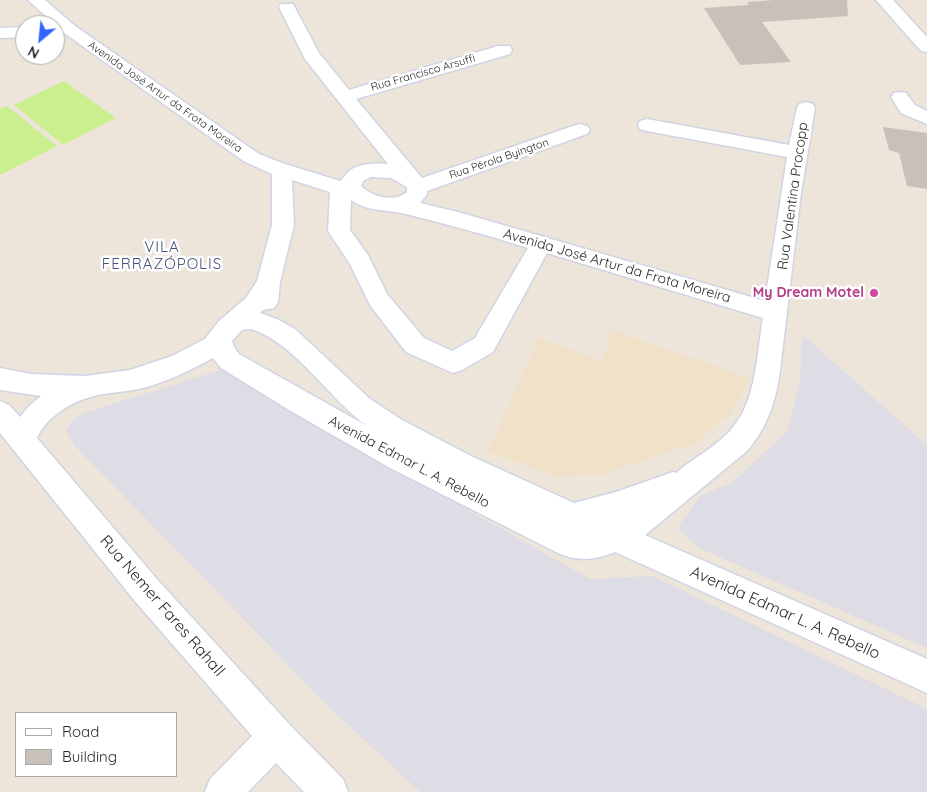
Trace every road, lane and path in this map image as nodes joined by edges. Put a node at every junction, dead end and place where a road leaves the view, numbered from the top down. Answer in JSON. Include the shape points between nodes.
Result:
{"nodes":[{"id":1,"x":36,"y":0,"type":"edge"},
{"id":2,"x":884,"y":0,"type":"edge"},
{"id":3,"x":290,"y":3,"type":"edge"},
{"id":4,"x":49,"y":15,"type":"edge"},
{"id":5,"x":65,"y":32,"type":"edge"},
{"id":6,"x":15,"y":33,"type":"edge"},
{"id":7,"x":0,"y":34,"type":"edge"},
{"id":8,"x":927,"y":47,"type":"edge"},
{"id":9,"x":504,"y":50,"type":"dead end"},
{"id":10,"x":343,"y":97,"type":"junction"},
{"id":11,"x":900,"y":97,"type":"dead end"},
{"id":12,"x":806,"y":108,"type":"dead end"},
{"id":13,"x":927,"y":118,"type":"edge"},
{"id":14,"x":647,"y":125,"type":"dead end"},
{"id":15,"x":580,"y":130,"type":"dead end"},
{"id":16,"x":379,"y":142,"type":"junction"},
{"id":17,"x":796,"y":152,"type":"junction"},
{"id":18,"x":283,"y":170,"type":"junction"},
{"id":19,"x":354,"y":182,"type":"junction"},
{"id":20,"x":415,"y":186,"type":"junction"},
{"id":21,"x":399,"y":205,"type":"junction"},
{"id":22,"x":458,"y":219,"type":"junction"},
{"id":23,"x":541,"y":244,"type":"junction"},
{"id":24,"x":266,"y":286,"type":"junction"},
{"id":25,"x":776,"y":313,"type":"junction"},
{"id":26,"x":265,"y":322,"type":"junction"},
{"id":27,"x":229,"y":331,"type":"junction"},
{"id":28,"x":0,"y":379,"type":"edge"},
{"id":29,"x":85,"y":387,"type":"junction"},
{"id":30,"x":0,"y":413,"type":"edge"},
{"id":31,"x":23,"y":439,"type":"junction"},
{"id":32,"x":690,"y":479,"type":"junction"},
{"id":33,"x":573,"y":517,"type":"junction"},
{"id":34,"x":616,"y":537,"type":"junction"},
{"id":35,"x":927,"y":676,"type":"edge"},
{"id":36,"x":276,"y":738,"type":"junction"},
{"id":37,"x":223,"y":792,"type":"edge"},
{"id":38,"x":330,"y":792,"type":"edge"}],
"edges":[{"from":1,"to":4,"type":"street","name":"Avenida José Artur da Frota Moreira"},
{"from":2,"to":8,"type":"street"},
{"from":3,"to":10,"type":"street","via":[[311,55]]},
{"from":5,"to":18,"type":"street","name":"Avenida José Artur da Frota Moreira","via":[[238,148],[262,163]]},
{"from":6,"to":7,"type":"street"},
{"from":9,"to":10,"type":"street","name":"Rua Francisco Arsuffi"},
{"from":10,"to":16,"type":"street"},
{"from":11,"to":13,"type":"street","via":[[908,109]]},
{"from":12,"to":17,"type":"street","name":"Rua Valentina Procopp"},
{"from":14,"to":17,"type":"street"},
{"from":15,"to":20,"type":"street","name":"Rua Pérola Byington"},
{"from":16,"to":19,"type":"street","via":[[374,160]]},
{"from":16,"to":20,"type":"street"},
{"from":17,"to":25,"type":"street","name":"Rua Valentina Procopp"},
{"from":18,"to":19,"type":"street","name":"Avenida José Artur da Frota Moreira"},
{"from":18,"to":24,"type":"street","via":[[283,226]]},
{"from":19,"to":20,"type":"street","via":[[386,170]]},
{"from":19,"to":21,"type":"street","name":"Avenida José Artur da Frota Moreira","via":[[378,202]]},
{"from":19,"to":23,"type":"street","via":[[339,231],[360,261],[378,299],[415,345],[453,363],[484,345]]},
{"from":20,"to":21,"type":"street","name":"Rua Pérola Byington","via":[[414,199]]},
{"from":20,"to":22,"type":"street","name":"Avenida José Artur da Frota Moreira"},
{"from":21,"to":22,"type":"street","name":"Avenida José Artur da Frota Moreira"},
{"from":22,"to":23,"type":"street","name":"Avenida José Artur da Frota Moreira"},
{"from":23,"to":25,"type":"street","name":"Avenida José Artur da Frota Moreira"},
{"from":24,"to":26,"type":"street"},
{"from":24,"to":27,"type":"street"},
{"from":25,"to":32,"type":"street","name":"Rua Valentina Procopp","via":[[762,396],[751,425],[730,450]]},
{"from":26,"to":27,"type":"street","name":"Avenida Edmar L. A. Rebello","via":[[251,318]]},
{"from":26,"to":33,"type":"street","name":"Avenida Edmar L. A. Rebello","via":[[285,335],[343,391],[382,422],[431,450]]},
{"from":27,"to":29,"type":"street","via":[[201,354],[149,376]]},
{"from":27,"to":34,"type":"street","name":"Avenida Edmar L. A. Rebello","via":[[222,351],[230,361],[402,460],[569,544],[584,546]]},
{"from":28,"to":29,"type":"street","via":[[31,385]]},
{"from":29,"to":31,"type":"street","via":[[55,401],[37,414],[29,423]]},
{"from":30,"to":31,"type":"street","name":"Rua Nemer Fares Rahall"},
{"from":31,"to":36,"type":"street","name":"Rua Nemer Fares Rahall","via":[[145,589]]},
{"from":32,"to":33,"type":"street","via":[[616,506]]},
{"from":32,"to":34,"type":"street","via":[[655,510]]},
{"from":33,"to":34,"type":"street","name":"Avenida Edmar L. A. Rebello"},
{"from":34,"to":35,"type":"street","name":"Avenida Edmar L. A. Rebello"},
{"from":36,"to":37,"type":"street"},
{"from":36,"to":38,"type":"street","name":"Rua Nemer Fares Rahall"}]}
